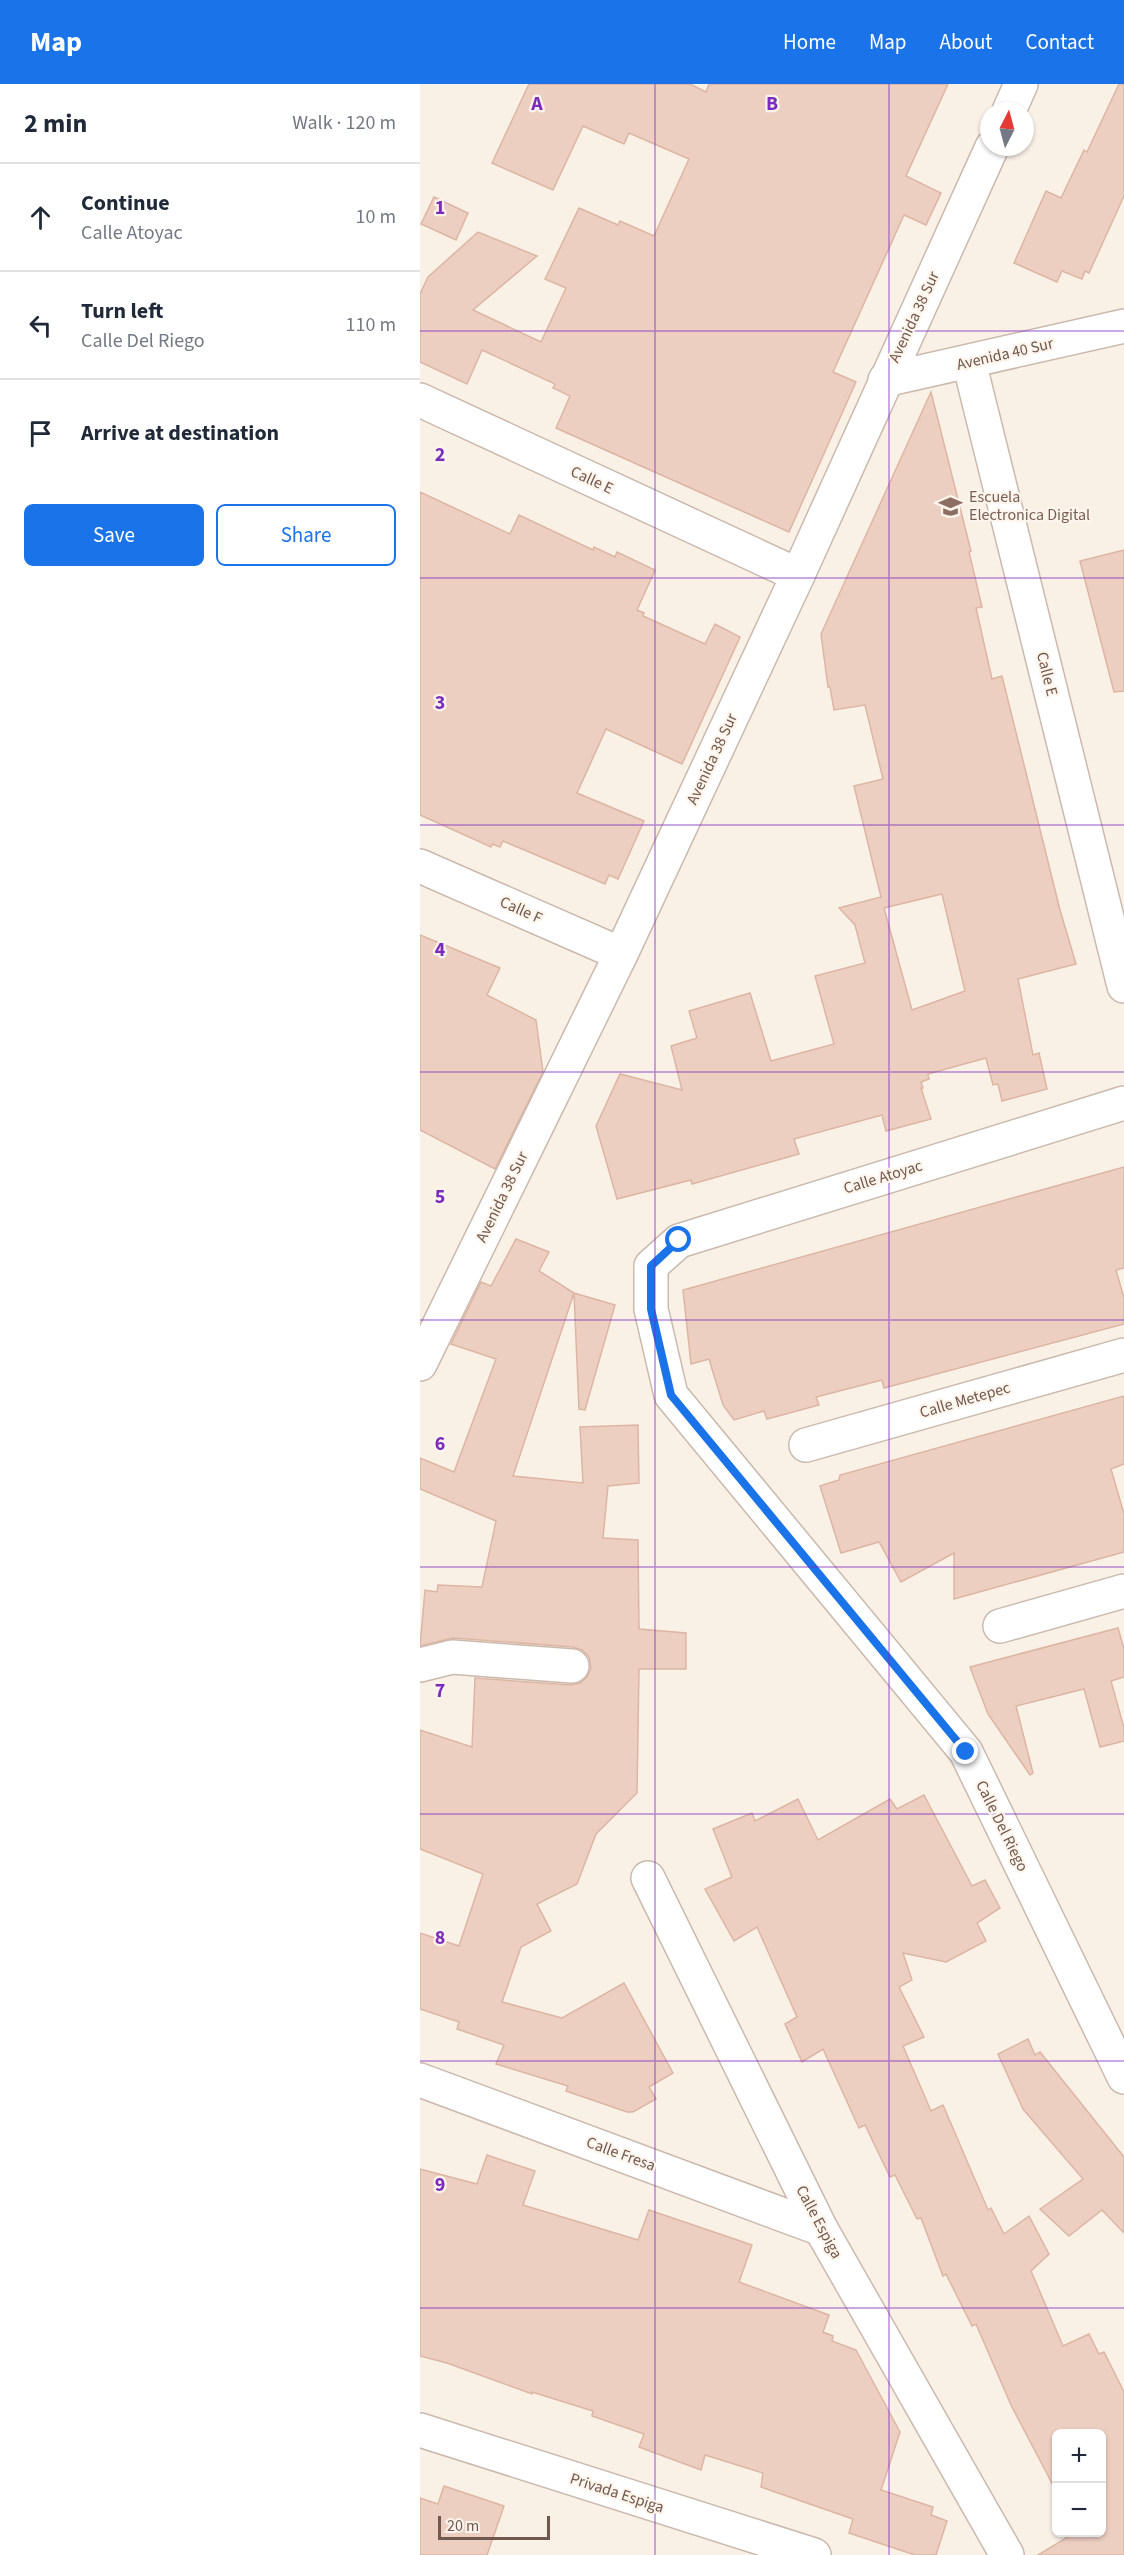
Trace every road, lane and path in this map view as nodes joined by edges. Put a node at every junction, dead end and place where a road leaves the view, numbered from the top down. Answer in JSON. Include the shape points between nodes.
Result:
{"nodes":[{"id":1,"x":1021,"y":84,"type":"edge"},
{"id":2,"x":1013,"y":102,"type":"edge"},
{"id":3,"x":988,"y":156,"type":"edge"},
{"id":4,"x":1124,"y":326,"type":"edge"},
{"id":5,"x":969,"y":362,"type":"junction"},
{"id":6,"x":885,"y":380,"type":"junction"},
{"id":7,"x":420,"y":400,"type":"edge"},
{"id":8,"x":798,"y":575,"type":"junction"},
{"id":9,"x":420,"y":866,"type":"edge"},
{"id":10,"x":621,"y":954,"type":"junction"},
{"id":11,"x":1124,"y":986,"type":"edge"},
{"id":12,"x":1124,"y":1103,"type":"edge"},
{"id":13,"x":651,"y":1266,"type":"joint"},
{"id":14,"x":1124,"y":1355,"type":"edge"},
{"id":15,"x":420,"y":1364,"type":"edge"},
{"id":16,"x":806,"y":1445,"type":"dead end"},
{"id":17,"x":1124,"y":1591,"type":"edge"},
{"id":18,"x":1000,"y":1626,"type":"dead end"},
{"id":19,"x":420,"y":1665,"type":"edge"},
{"id":20,"x":572,"y":1666,"type":"dead end"},
{"id":21,"x":648,"y":1878,"type":"dead end"},
{"id":22,"x":1124,"y":2078,"type":"edge"},
{"id":23,"x":420,"y":2079,"type":"edge"},
{"id":24,"x":821,"y":2229,"type":"junction"},
{"id":25,"x":420,"y":2430,"type":"edge"},
{"id":26,"x":814,"y":2555,"type":"edge"},
{"id":27,"x":1007,"y":2555,"type":"edge"}],
"edges":[{"from":1,"to":2,"type":"street"},
{"from":3,"to":6,"type":"street","name":"Avenida 38 Sur"},
{"from":4,"to":5,"type":"street","name":"Avenida 40 Sur"},
{"from":5,"to":6,"type":"street","name":"Avenida 40 Sur"},
{"from":5,"to":11,"type":"street","name":"Calle E"},
{"from":6,"to":8,"type":"street","name":"Avenida 38 Sur"},
{"from":7,"to":8,"type":"street","name":"Calle E"},
{"from":8,"to":10,"type":"street","name":"Avenida 38 Sur"},
{"from":9,"to":10,"type":"street","name":"Calle F"},
{"from":10,"to":15,"type":"street","name":"Avenida 38 Sur"},
{"from":12,"to":13,"type":"street","name":"Calle Atoyac","via":[[679,1240]]},
{"from":13,"to":22,"type":"street","name":"Calle Del Riego","via":[[651,1309],[671,1395],[966,1752]]},
{"from":14,"to":16,"type":"street","name":"Calle Metepec"},
{"from":17,"to":18,"type":"street"},
{"from":19,"to":20,"type":"street","via":[[452,1657]]},
{"from":21,"to":24,"type":"street","name":"Calle Espiga"},
{"from":23,"to":24,"type":"street","name":"Calle Fresa"},
{"from":24,"to":27,"type":"street","name":"Calle Espiga"},
{"from":25,"to":26,"type":"street","name":"Privada Espiga"}]}
